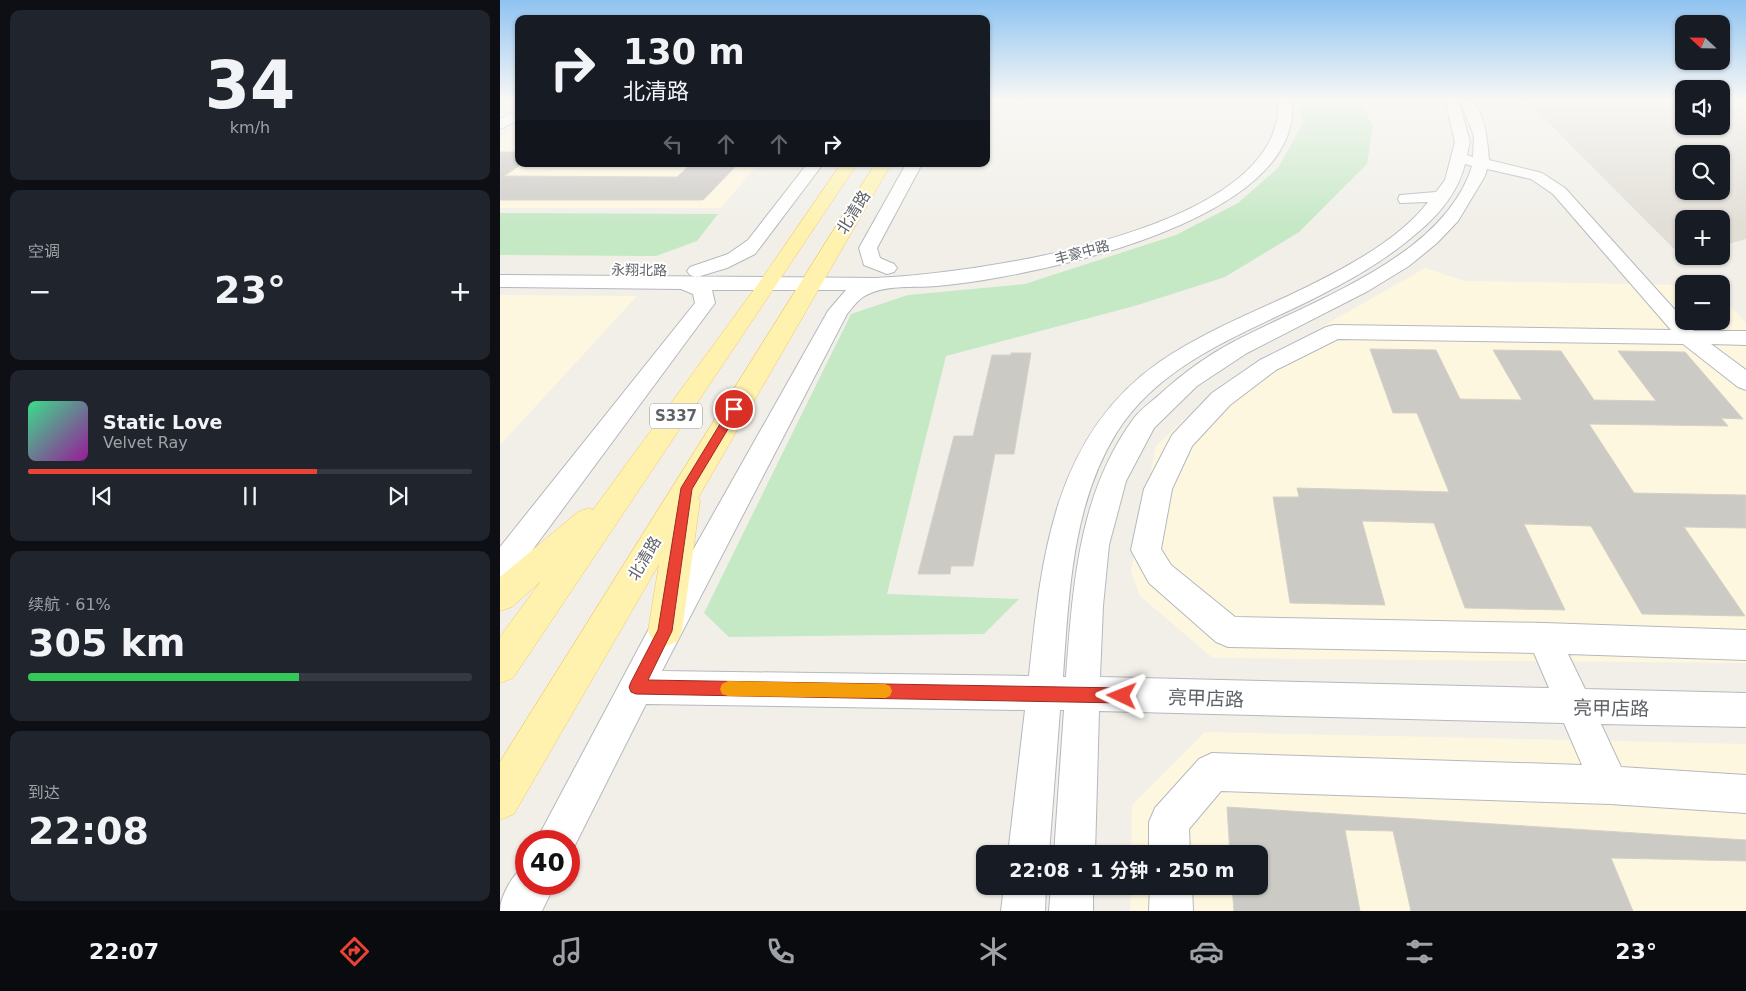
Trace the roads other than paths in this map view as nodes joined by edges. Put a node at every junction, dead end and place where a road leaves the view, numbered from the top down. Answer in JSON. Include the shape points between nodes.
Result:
{"nodes":[{"id":1,"x":1258,"y":142,"type":"edge"},
{"id":2,"x":1278,"y":142,"type":"edge"},
{"id":3,"x":1465,"y":142,"type":"edge"},
{"id":4,"x":1479,"y":142,"type":"edge"},
{"id":5,"x":1471,"y":160,"type":"junction"},
{"id":6,"x":813,"y":167,"type":"edge"},
{"id":7,"x":847,"y":167,"type":"edge"},
{"id":8,"x":881,"y":167,"type":"edge"},
{"id":9,"x":912,"y":167,"type":"edge"},
{"id":10,"x":1443,"y":196,"type":"junction"},
{"id":11,"x":1406,"y":199,"type":"dead end"},
{"id":12,"x":500,"y":268,"type":"edge"},
{"id":13,"x":882,"y":276,"type":"junction"},
{"id":14,"x":690,"y":277,"type":"junction"},
{"id":15,"x":773,"y":277,"type":"junction"},
{"id":16,"x":813,"y":277,"type":"junction"},
{"id":17,"x":500,"y":281,"type":"edge"},
{"id":18,"x":1690,"y":338,"type":"junction"},
{"id":19,"x":1746,"y":338,"type":"edge"},
{"id":20,"x":1746,"y":382,"type":"edge"},
{"id":21,"x":686,"y":488,"type":"junction"},
{"id":22,"x":621,"y":493,"type":"junction"},
{"id":23,"x":500,"y":570,"type":"edge"},
{"id":24,"x":500,"y":597,"type":"edge"},
{"id":25,"x":665,"y":631,"type":"junction"},
{"id":26,"x":1544,"y":638,"type":"junction"},
{"id":27,"x":1746,"y":645,"type":"edge"},
{"id":28,"x":500,"y":666,"type":"edge"},
{"id":29,"x":636,"y":687,"type":"junction"},
{"id":30,"x":1044,"y":693,"type":"junction"},
{"id":31,"x":1083,"y":694,"type":"junction"},
{"id":32,"x":1575,"y":707,"type":"junction"},
{"id":33,"x":1746,"y":710,"type":"edge"},
{"id":34,"x":1610,"y":785,"type":"junction"},
{"id":35,"x":1746,"y":794,"type":"edge"},
{"id":36,"x":500,"y":800,"type":"edge"},
{"id":37,"x":562,"y":830,"type":"edge"},
{"id":38,"x":1029,"y":845,"type":"edge"},
{"id":39,"x":1075,"y":845,"type":"edge"},
{"id":40,"x":1170,"y":845,"type":"edge"},
{"id":41,"x":528,"y":895,"type":"edge"},
{"id":42,"x":1024,"y":895,"type":"edge"},
{"id":43,"x":1072,"y":895,"type":"edge"},
{"id":44,"x":1171,"y":895,"type":"edge"},
{"id":45,"x":519,"y":911,"type":"edge"},
{"id":46,"x":1023,"y":911,"type":"edge"},
{"id":47,"x":1071,"y":911,"type":"edge"},
{"id":48,"x":1171,"y":911,"type":"edge"}],
"edges":[{"from":1,"to":13,"type":"street","name":"丰豪中路","via":[[1244,161],[1207,189],[1155,216],[1097,235],[1023,253]]},
{"from":2,"to":13,"type":"street","name":"丰豪中路","via":[[1268,158],[1236,188],[1191,214],[1138,235],[1072,256],[942,279]]},
{"from":3,"to":5,"type":"street"},
{"from":4,"to":5,"type":"street"},
{"from":5,"to":10,"type":"street"},
{"from":5,"to":18,"type":"street","via":[[1536,176],[1560,191]]},
{"from":5,"to":31,"type":"street","via":[[1477,176],[1452,217],[1431,239],[1402,262],[1361,287],[1239,348],[1189,381],[1144,423],[1112,481],[1094,545]]},
{"from":6,"to":14,"type":"street","via":[[745,254]]},
{"from":7,"to":15,"type":"main road","name":"北清路","number":"S337"},
{"from":8,"to":16,"type":"main road","name":"北清路","number":"S337"},
{"from":9,"to":13,"type":"street","name":"北清路","via":[[868,248],[870,261]]},
{"from":10,"to":11,"type":"street"},
{"from":10,"to":30,"type":"street","via":[[1431,215],[1385,251],[1309,294],[1223,334],[1175,362],[1134,395],[1104,430],[1071,500],[1056,569]]},
{"from":12,"to":14,"type":"street","name":"永翔北路"},
{"from":13,"to":16,"type":"street","name":"丰豪中路"},
{"from":13,"to":25,"type":"street","via":[[855,293],[838,311]]},
{"from":14,"to":15,"type":"street","name":"永翔北路"},
{"from":14,"to":17,"type":"street","name":"永翔北路"},
{"from":14,"to":23,"type":"street","via":[[703,291],[706,303]]},
{"from":15,"to":16,"type":"street","name":"永翔北路"},
{"from":15,"to":22,"type":"main road","name":"北清路","number":"S337"},
{"from":16,"to":21,"type":"main road","name":"北清路","number":"S337"},
{"from":18,"to":19,"type":"street"},
{"from":18,"to":20,"type":"street"},
{"from":18,"to":26,"type":"street","via":[[1334,332],[1268,365],[1221,399],[1181,441],[1158,489],[1146,550],[1160,574],[1228,632]]},
{"from":21,"to":25,"type":"main road"},
{"from":21,"to":36,"type":"main road","name":"北清路","number":"S337"},
{"from":22,"to":24,"type":"main road"},
{"from":22,"to":28,"type":"main road","name":"北清路","number":"S337"},
{"from":25,"to":29,"type":"street"},
{"from":26,"to":27,"type":"street"},
{"from":26,"to":32,"type":"street"},
{"from":29,"to":30,"type":"street","name":"亮甲店路"},
{"from":29,"to":37,"type":"street"},
{"from":30,"to":31,"type":"street","name":"亮甲店路"},
{"from":30,"to":38,"type":"street"},
{"from":31,"to":32,"type":"street","name":"亮甲店路"},
{"from":31,"to":39,"type":"street"},
{"from":32,"to":33,"type":"street","name":"亮甲店路"},
{"from":32,"to":34,"type":"street"},
{"from":34,"to":35,"type":"street"},
{"from":34,"to":40,"type":"street","via":[[1212,772],[1169,822]]},
{"from":41,"to":45,"type":"street"},
{"from":42,"to":46,"type":"street"},
{"from":43,"to":47,"type":"street"},
{"from":44,"to":48,"type":"street"}]}
